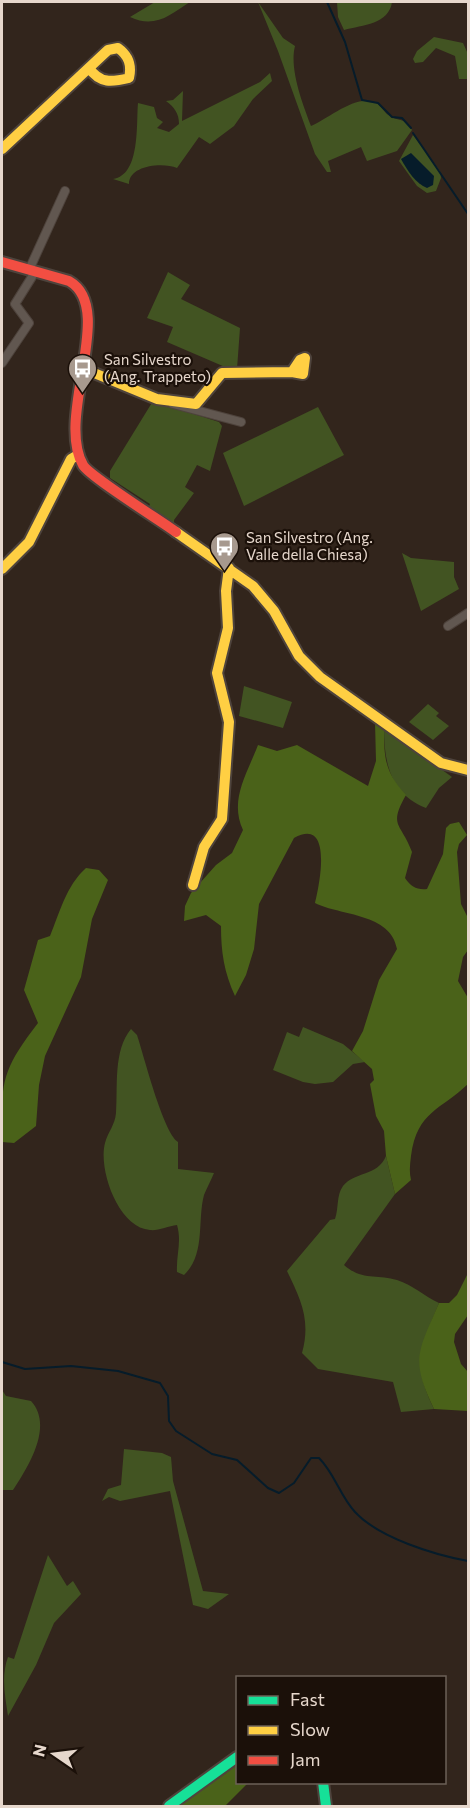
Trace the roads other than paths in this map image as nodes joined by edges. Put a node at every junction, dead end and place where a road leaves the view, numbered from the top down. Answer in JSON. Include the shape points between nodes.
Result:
{"nodes":[{"id":1,"x":89,"y":68,"type":"dead end"},
{"id":2,"x":2,"y":149,"type":"edge"},
{"id":3,"x":65,"y":191,"type":"dead end"},
{"id":4,"x":2,"y":262,"type":"edge"},
{"id":5,"x":32,"y":271,"type":"junction"},
{"id":6,"x":2,"y":363,"type":"edge"},
{"id":7,"x":82,"y":368,"type":"junction"},
{"id":8,"x":292,"y":372,"type":"dead end"},
{"id":9,"x":157,"y":399,"type":"junction"},
{"id":10,"x":241,"y":422,"type":"dead end"},
{"id":11,"x":76,"y":456,"type":"junction"},
{"id":12,"x":229,"y":568,"type":"junction"},
{"id":13,"x":2,"y":569,"type":"edge"},
{"id":14,"x":468,"y":613,"type":"edge"},
{"id":15,"x":448,"y":626,"type":"dead end"},
{"id":16,"x":468,"y":770,"type":"edge"},
{"id":17,"x":193,"y":885,"type":"dead end"},
{"id":18,"x":236,"y":1758,"type":"edge"},
{"id":19,"x":323,"y":1784,"type":"edge"},
{"id":20,"x":169,"y":1806,"type":"edge"},
{"id":21,"x":326,"y":1806,"type":"edge"}],
"edges":[{"from":1,"to":2,"type":"street"},
{"from":3,"to":5,"type":"street"},
{"from":4,"to":5,"type":"street"},
{"from":5,"to":6,"type":"street","via":[[15,304],[29,323]]},
{"from":5,"to":7,"type":"street","via":[[72,283],[86,298]]},
{"from":7,"to":9,"type":"street"},
{"from":7,"to":11,"type":"street","via":[[73,419]]},
{"from":8,"to":9,"type":"street","via":[[222,373],[196,404]]},
{"from":9,"to":10,"type":"street"},
{"from":11,"to":12,"type":"street","via":[[94,476]]},
{"from":11,"to":13,"type":"street","via":[[29,542]]},
{"from":12,"to":16,"type":"street","via":[[261,594],[294,649],[320,678],[441,763]]},
{"from":12,"to":17,"type":"street","via":[[228,628],[217,673],[229,722],[222,819],[204,847]]},
{"from":14,"to":15,"type":"street"},
{"from":18,"to":20,"type":"street"},
{"from":19,"to":21,"type":"street"}]}
